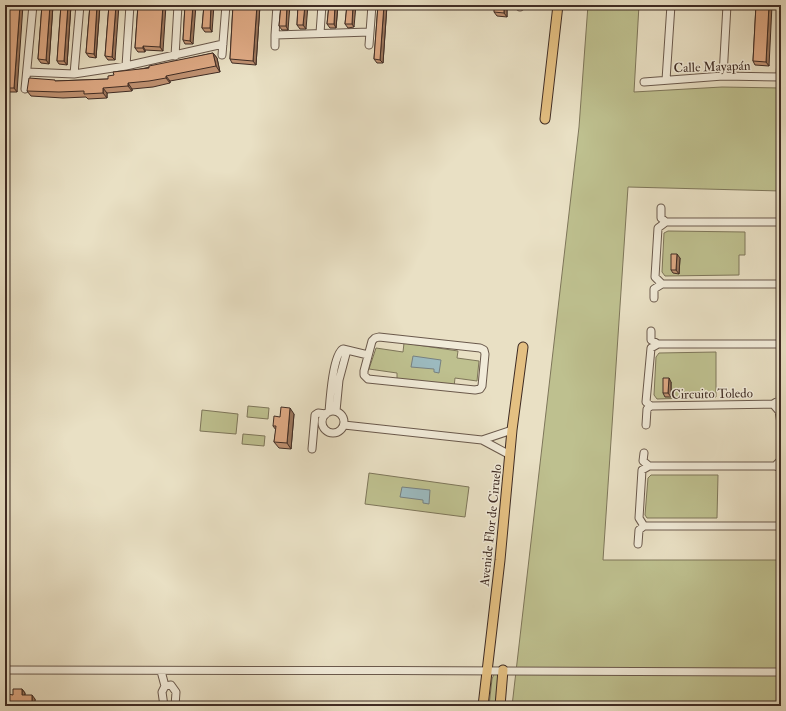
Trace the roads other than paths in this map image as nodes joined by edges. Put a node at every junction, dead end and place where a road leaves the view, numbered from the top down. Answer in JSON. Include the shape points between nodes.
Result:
{"nodes":[{"id":1,"x":33,"y":5,"type":"edge"},
{"id":2,"x":80,"y":5,"type":"edge"},
{"id":3,"x":130,"y":5,"type":"edge"},
{"id":4,"x":178,"y":5,"type":"edge"},
{"id":5,"x":226,"y":5,"type":"edge"},
{"id":6,"x":277,"y":5,"type":"edge"},
{"id":7,"x":322,"y":5,"type":"edge"},
{"id":8,"x":372,"y":5,"type":"edge"},
{"id":9,"x":558,"y":5,"type":"edge"},
{"id":10,"x":671,"y":5,"type":"edge"},
{"id":11,"x":727,"y":5,"type":"edge"},
{"id":12,"x":370,"y":32,"type":"junction"},
{"id":13,"x":320,"y":33,"type":"junction"},
{"id":14,"x":275,"y":34,"type":"junction"},
{"id":15,"x":223,"y":44,"type":"junction"},
{"id":16,"x":369,"y":45,"type":"dead end"},
{"id":17,"x":275,"y":46,"type":"dead end"},
{"id":18,"x":222,"y":55,"type":"dead end"},
{"id":19,"x":175,"y":56,"type":"junction"},
{"id":20,"x":781,"y":58,"type":"edge"},
{"id":21,"x":126,"y":66,"type":"junction"},
{"id":22,"x":27,"y":72,"type":"junction"},
{"id":23,"x":723,"y":73,"type":"junction"},
{"id":24,"x":74,"y":74,"type":"junction"},
{"id":25,"x":780,"y":75,"type":"edge"},
{"id":26,"x":666,"y":80,"type":"junction"},
{"id":27,"x":644,"y":82,"type":"dead end"},
{"id":28,"x":25,"y":89,"type":"dead end"},
{"id":29,"x":545,"y":119,"type":"dead end"},
{"id":30,"x":661,"y":208,"type":"dead end"},
{"id":31,"x":666,"y":222,"type":"junction"},
{"id":32,"x":781,"y":222,"type":"edge"},
{"id":33,"x":662,"y":284,"type":"junction"},
{"id":34,"x":781,"y":284,"type":"edge"},
{"id":35,"x":654,"y":298,"type":"dead end"},
{"id":36,"x":651,"y":331,"type":"dead end"},
{"id":37,"x":658,"y":344,"type":"junction"},
{"id":38,"x":780,"y":344,"type":"edge"},
{"id":39,"x":523,"y":346,"type":"dead end"},
{"id":40,"x":368,"y":355,"type":"junction"},
{"id":41,"x":781,"y":392,"type":"edge"},
{"id":42,"x":773,"y":404,"type":"junction"},
{"id":43,"x":651,"y":406,"type":"junction"},
{"id":44,"x":330,"y":412,"type":"junction"},
{"id":45,"x":781,"y":423,"type":"edge"},
{"id":46,"x":344,"y":425,"type":"junction"},
{"id":47,"x":646,"y":425,"type":"dead end"},
{"id":48,"x":512,"y":430,"type":"junction"},
{"id":49,"x":781,"y":434,"type":"edge"},
{"id":50,"x":482,"y":440,"type":"junction"},
{"id":51,"x":781,"y":443,"type":"edge"},
{"id":52,"x":312,"y":449,"type":"dead end"},
{"id":53,"x":644,"y":453,"type":"dead end"},
{"id":54,"x":510,"y":455,"type":"junction"},
{"id":55,"x":781,"y":460,"type":"edge"},
{"id":56,"x":649,"y":466,"type":"junction"},
{"id":57,"x":778,"y":467,"type":"edge"},
{"id":58,"x":644,"y":526,"type":"junction"},
{"id":59,"x":781,"y":526,"type":"edge"},
{"id":60,"x":638,"y":544,"type":"dead end"},
{"id":61,"x":5,"y":670,"type":"edge"},
{"id":62,"x":487,"y":670,"type":"junction"},
{"id":63,"x":503,"y":670,"type":"junction"},
{"id":64,"x":161,"y":671,"type":"junction"},
{"id":65,"x":781,"y":672,"type":"edge"},
{"id":66,"x":164,"y":686,"type":"junction"},
{"id":67,"x":164,"y":706,"type":"edge"},
{"id":68,"x":175,"y":706,"type":"edge"},
{"id":69,"x":483,"y":706,"type":"edge"},
{"id":70,"x":500,"y":706,"type":"edge"}],
"edges":[{"from":1,"to":22,"type":"street"},
{"from":2,"to":24,"type":"street"},
{"from":3,"to":21,"type":"street"},
{"from":4,"to":19,"type":"street"},
{"from":5,"to":15,"type":"street"},
{"from":6,"to":14,"type":"street"},
{"from":7,"to":13,"type":"street"},
{"from":8,"to":12,"type":"street"},
{"from":9,"to":29,"type":"main road"},
{"from":10,"to":26,"type":"street"},
{"from":11,"to":23,"type":"street"},
{"from":12,"to":13,"type":"street"},
{"from":12,"to":16,"type":"street"},
{"from":13,"to":14,"type":"street"},
{"from":14,"to":17,"type":"street"},
{"from":15,"to":18,"type":"street"},
{"from":15,"to":19,"type":"street"},
{"from":19,"to":21,"type":"street"},
{"from":20,"to":25,"type":"street"},
{"from":21,"to":24,"type":"street"},
{"from":22,"to":24,"type":"street"},
{"from":22,"to":28,"type":"street"},
{"from":23,"to":25,"type":"street","name":"Calle Mayapán"},
{"from":23,"to":26,"type":"street","name":"Calle Mayapán"},
{"from":26,"to":27,"type":"street","name":"Calle Mayapán"},
{"from":30,"to":31,"type":"street","via":[[660,218]]},
{"from":31,"to":32,"type":"street"},
{"from":31,"to":33,"type":"street","via":[[658,228],[655,276]]},
{"from":33,"to":34,"type":"street"},
{"from":33,"to":35,"type":"street","via":[[654,289]]},
{"from":36,"to":37,"type":"street","via":[[651,340]]},
{"from":37,"to":38,"type":"street"},
{"from":37,"to":43,"type":"street","via":[[651,348],[646,402]]},
{"from":39,"to":48,"type":"main road","name":"Avenide Flor de Ciruelo"},
{"from":40,"to":40,"type":"street","via":[[364,371],[368,378],[475,390],[482,386],[485,354],[480,348],[379,337],[372,341]]},
{"from":40,"to":44,"type":"street","via":[[343,348],[339,351],[332,379]]},
{"from":41,"to":42,"type":"street","via":[[780,400]]},
{"from":42,"to":43,"type":"street","name":"Circuito Toledo"},
{"from":42,"to":45,"type":"street","via":[[779,411]]},
{"from":43,"to":47,"type":"street","via":[[647,409]]},
{"from":44,"to":46,"type":"street","via":[[339,412]]},
{"from":44,"to":46,"type":"street","via":[[322,420],[327,432],[337,432]]},
{"from":44,"to":52,"type":"street","via":[[315,415]]},
{"from":46,"to":50,"type":"street"},
{"from":48,"to":50,"type":"street"},
{"from":48,"to":54,"type":"main road","name":"Avenide Flor de Ciruelo"},
{"from":49,"to":51,"type":"street"},
{"from":50,"to":54,"type":"street"},
{"from":53,"to":56,"type":"street","via":[[643,461]]},
{"from":54,"to":62,"type":"main road","name":"Avenide Flor de Ciruelo"},
{"from":55,"to":57,"type":"street"},
{"from":56,"to":57,"type":"street"},
{"from":56,"to":58,"type":"street","via":[[642,470],[639,518]]},
{"from":58,"to":59,"type":"street"},
{"from":58,"to":60,"type":"street","via":[[639,530]]},
{"from":61,"to":64,"type":"street"},
{"from":62,"to":63,"type":"street"},
{"from":62,"to":64,"type":"street"},
{"from":62,"to":69,"type":"main road","name":"Avenide Flor de Ciruelo"},
{"from":63,"to":65,"type":"street"},
{"from":63,"to":70,"type":"main road"},
{"from":64,"to":66,"type":"street"},
{"from":66,"to":67,"type":"street"},
{"from":66,"to":68,"type":"street","via":[[171,685],[176,692]]}]}
